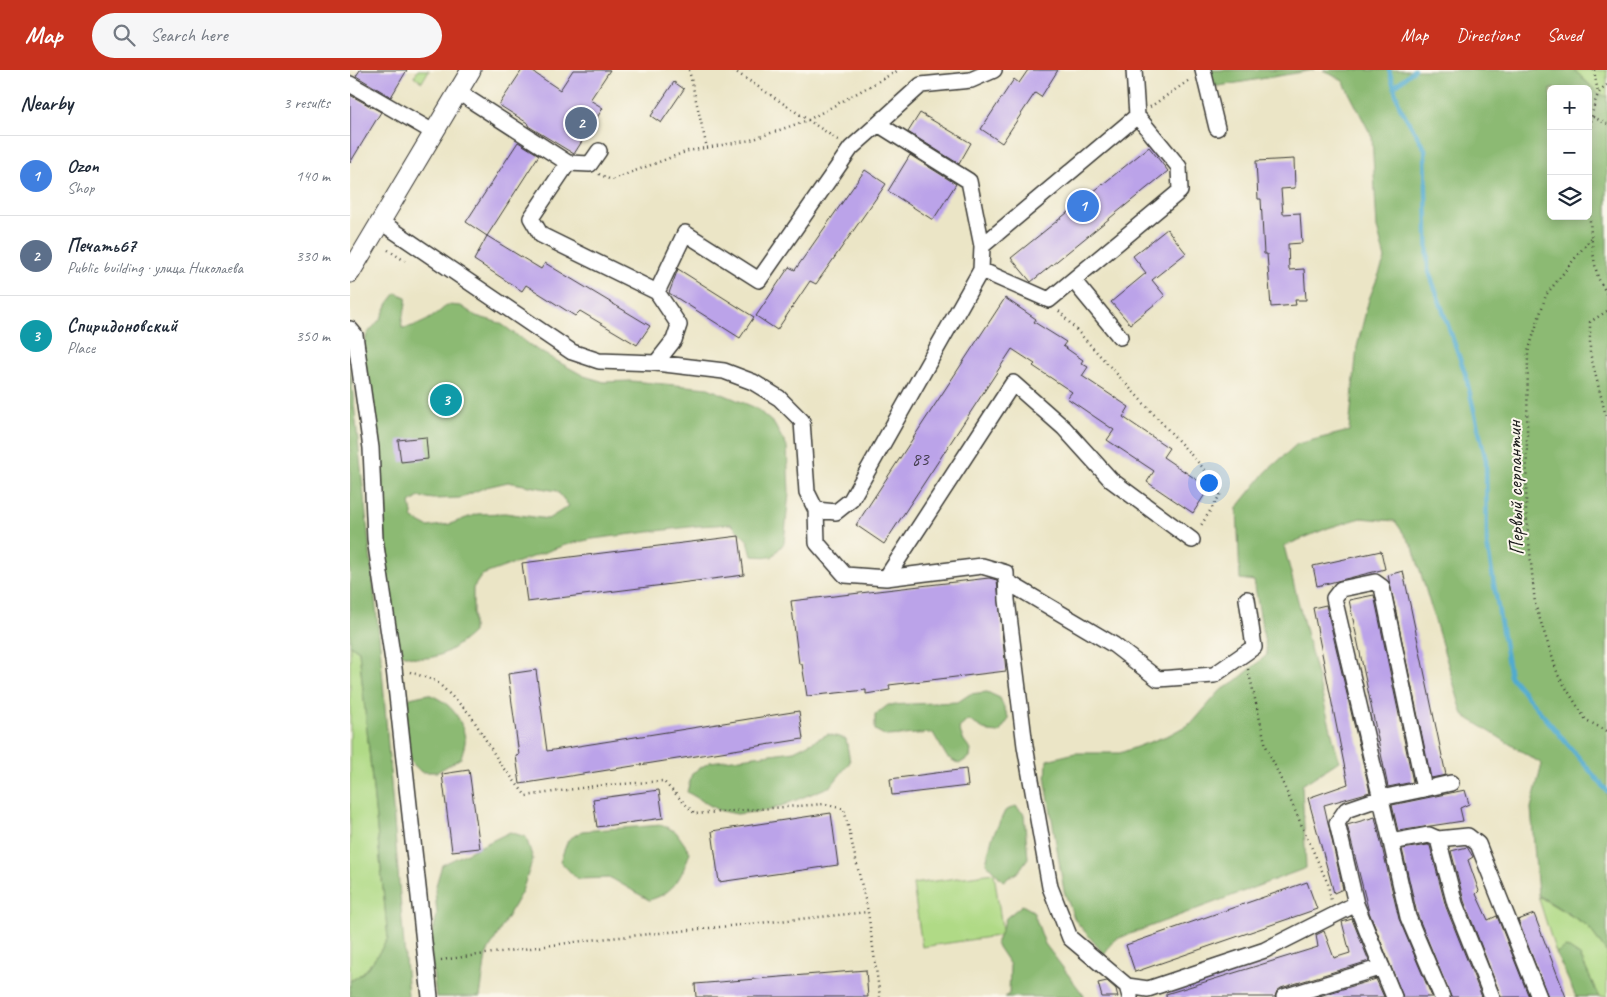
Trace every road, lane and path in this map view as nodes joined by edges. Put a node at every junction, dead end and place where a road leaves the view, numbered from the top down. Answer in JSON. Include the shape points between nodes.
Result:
{"nodes":[{"id":1,"x":471,"y":70,"type":"edge"},
{"id":2,"x":689,"y":70,"type":"edge"},
{"id":3,"x":733,"y":70,"type":"edge"},
{"id":4,"x":899,"y":70,"type":"edge"},
{"id":5,"x":994,"y":70,"type":"edge"},
{"id":6,"x":1134,"y":70,"type":"edge"},
{"id":7,"x":1594,"y":70,"type":"edge"},
{"id":8,"x":1203,"y":71,"type":"edge"},
{"id":9,"x":350,"y":84,"type":"edge"},
{"id":10,"x":1607,"y":85,"type":"edge"},
{"id":11,"x":458,"y":92,"type":"junction"},
{"id":12,"x":1598,"y":93,"type":"junction"},
{"id":13,"x":1137,"y":116,"type":"junction"},
{"id":14,"x":1592,"y":117,"type":"joint"},
{"id":15,"x":808,"y":120,"type":"junction"},
{"id":16,"x":878,"y":124,"type":"junction"},
{"id":17,"x":1607,"y":124,"type":"edge"},
{"id":18,"x":1217,"y":128,"type":"dead end"},
{"id":19,"x":1591,"y":130,"type":"edge"},
{"id":20,"x":434,"y":132,"type":"junction"},
{"id":21,"x":707,"y":148,"type":"junction"},
{"id":22,"x":851,"y":148,"type":"junction"},
{"id":23,"x":599,"y":152,"type":"dead end"},
{"id":24,"x":575,"y":164,"type":"junction"},
{"id":25,"x":381,"y":222,"type":"junction"},
{"id":26,"x":1591,"y":238,"type":"junction"},
{"id":27,"x":982,"y":246,"type":"junction"},
{"id":28,"x":388,"y":250,"type":"dead end"},
{"id":29,"x":355,"y":253,"type":"edge"},
{"id":30,"x":405,"y":261,"type":"dead end"},
{"id":31,"x":981,"y":270,"type":"junction"},
{"id":32,"x":350,"y":273,"type":"edge"},
{"id":33,"x":1073,"y":280,"type":"junction"},
{"id":34,"x":657,"y":292,"type":"junction"},
{"id":35,"x":1607,"y":294,"type":"edge"},
{"id":36,"x":1049,"y":300,"type":"junction"},
{"id":37,"x":1607,"y":311,"type":"edge"},
{"id":38,"x":350,"y":329,"type":"edge"},
{"id":39,"x":1120,"y":337,"type":"dead end"},
{"id":40,"x":656,"y":363,"type":"junction"},
{"id":41,"x":1607,"y":420,"type":"edge"},
{"id":42,"x":816,"y":510,"type":"junction"},
{"id":43,"x":1192,"y":540,"type":"joint"},
{"id":44,"x":886,"y":578,"type":"junction"},
{"id":45,"x":1006,"y":581,"type":"junction"},
{"id":46,"x":1247,"y":599,"type":"dead end"},
{"id":47,"x":1244,"y":654,"type":"junction"},
{"id":48,"x":394,"y":668,"type":"junction"},
{"id":49,"x":1607,"y":731,"type":"edge"},
{"id":50,"x":1451,"y":783,"type":"dead end"},
{"id":51,"x":1424,"y":789,"type":"junction"},
{"id":52,"x":1381,"y":798,"type":"junction"},
{"id":53,"x":1438,"y":839,"type":"junction"},
{"id":54,"x":1391,"y":842,"type":"junction"},
{"id":55,"x":1356,"y":904,"type":"junction"},
{"id":56,"x":868,"y":912,"type":"junction"},
{"id":57,"x":1333,"y":914,"type":"junction"},
{"id":58,"x":426,"y":963,"type":"junction"},
{"id":59,"x":1382,"y":967,"type":"junction"},
{"id":60,"x":1128,"y":991,"type":"edge"},
{"id":61,"x":430,"y":997,"type":"edge"},
{"id":62,"x":880,"y":997,"type":"edge"},
{"id":63,"x":1284,"y":997,"type":"edge"},
{"id":64,"x":1394,"y":997,"type":"edge"},
{"id":65,"x":1442,"y":997,"type":"edge"},
{"id":66,"x":1492,"y":997,"type":"edge"},
{"id":67,"x":1539,"y":997,"type":"edge"}],
"edges":[{"from":1,"to":11,"type":"main road"},
{"from":2,"to":21,"type":"path"},
{"from":3,"to":15,"type":"path"},
{"from":4,"to":15,"type":"path"},
{"from":5,"to":16,"type":"lane","via":[[971,80],[921,85]]},
{"from":6,"to":13,"type":"lane"},
{"from":7,"to":12,"type":"path"},
{"from":8,"to":13,"type":"path"},
{"from":8,"to":18,"type":"lane"},
{"from":9,"to":20,"type":"lane"},
{"from":10,"to":12,"type":"path"},
{"from":11,"to":20,"type":"main road"},
{"from":11,"to":24,"type":"lane"},
{"from":12,"to":14,"type":"path"},
{"from":13,"to":27,"type":"lane"},
{"from":13,"to":33,"type":"lane","via":[[1179,167],[1180,191]]},
{"from":14,"to":17,"type":"path"},
{"from":15,"to":21,"type":"path","via":[[751,140]]},
{"from":15,"to":22,"type":"path"},
{"from":16,"to":22,"type":"lane"},
{"from":16,"to":27,"type":"lane","via":[[969,181]]},
{"from":19,"to":26,"type":"path"},
{"from":20,"to":25,"type":"main road"},
{"from":21,"to":24,"type":"path","via":[[688,151],[610,180]]},
{"from":22,"to":34,"type":"lane","via":[[759,280],[686,233]]},
{"from":23,"to":24,"type":"lane","via":[[590,164]]},
{"from":24,"to":34,"type":"lane","via":[[531,218],[541,235]]},
{"from":25,"to":29,"type":"main road"},
{"from":25,"to":40,"type":"lane","via":[[572,352],[599,361]]},
{"from":26,"to":35,"type":"path","via":[[1598,276]]},
{"from":26,"to":49,"type":"path","name":"Первый серпантин","via":[[1546,295],[1528,352],[1526,511],[1535,604],[1558,675],[1586,720]]},
{"from":27,"to":31,"type":"lane"},
{"from":28,"to":30,"type":"path"},
{"from":29,"to":32,"type":"main road"},
{"from":31,"to":36,"type":"lane"},
{"from":31,"to":42,"type":"lane","via":[[851,500],[836,512]]},
{"from":33,"to":36,"type":"lane"},
{"from":33,"to":39,"type":"lane"},
{"from":34,"to":40,"type":"lane","via":[[679,325],[674,340]]},
{"from":36,"to":43,"type":"path","via":[[1216,483],[1220,495]]},
{"from":37,"to":41,"type":"path","via":[[1590,322],[1590,353]]},
{"from":38,"to":48,"type":"lane","via":[[355,335],[372,448],[375,539]]},
{"from":40,"to":42,"type":"lane","via":[[724,371],[753,382],[779,398],[802,421],[807,492]]},
{"from":42,"to":44,"type":"lane","via":[[817,543],[846,576]]},
{"from":43,"to":44,"type":"lane","via":[[1111,480],[1064,428],[1013,383]]},
{"from":44,"to":45,"type":"lane","via":[[982,566],[1006,573]]},
{"from":45,"to":47,"type":"lane","via":[[1114,645],[1158,679],[1214,675]]},
{"from":45,"to":60,"type":"lane","via":[[1025,746],[1050,887],[1070,938]]},
{"from":46,"to":47,"type":"lane","via":[[1254,647]]},
{"from":47,"to":57,"type":"path","via":[[1266,746],[1328,884]]},
{"from":48,"to":56,"type":"path","via":[[436,680],[470,714],[498,760],[526,796],[663,781],[695,814],[824,804],[844,810]]},
{"from":48,"to":58,"type":"lane"},
{"from":50,"to":51,"type":"lane"},
{"from":51,"to":52,"type":"lane"},
{"from":51,"to":52,"type":"lane","via":[[1382,587],[1375,582],[1341,589],[1334,598]]},
{"from":52,"to":54,"type":"lane"},
{"from":52,"to":55,"type":"lane","via":[[1346,810],[1337,823]]},
{"from":53,"to":54,"type":"lane","via":[[1429,835]]},
{"from":53,"to":66,"type":"lane","via":[[1455,904]]},
{"from":53,"to":67,"type":"lane","via":[[1468,836],[1478,844]]},
{"from":54,"to":65,"type":"lane","via":[[1408,917]]},
{"from":55,"to":57,"type":"lane"},
{"from":55,"to":59,"type":"lane"},
{"from":56,"to":58,"type":"path","via":[[590,940]]},
{"from":56,"to":62,"type":"path"},
{"from":57,"to":60,"type":"lane","via":[[1265,950],[1148,989]]},
{"from":58,"to":61,"type":"lane"},
{"from":59,"to":63,"type":"lane"},
{"from":59,"to":64,"type":"lane"}]}
